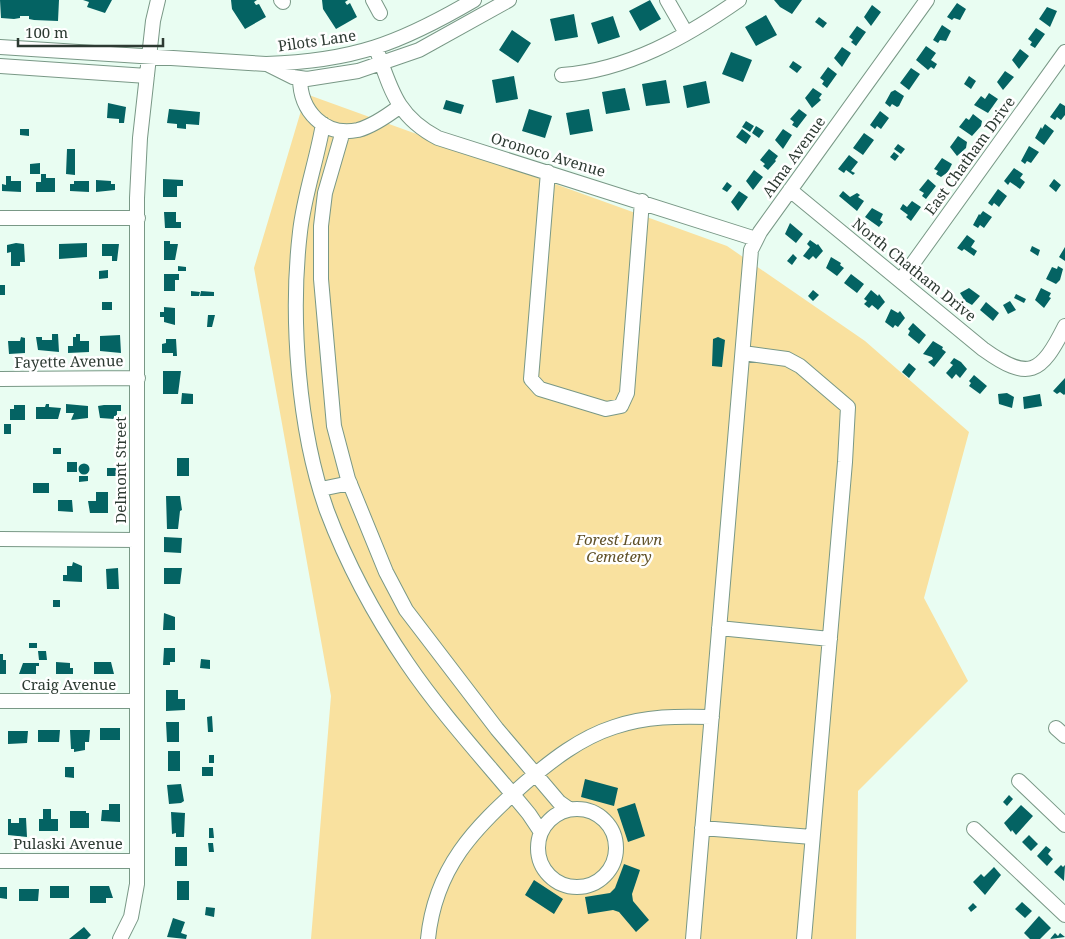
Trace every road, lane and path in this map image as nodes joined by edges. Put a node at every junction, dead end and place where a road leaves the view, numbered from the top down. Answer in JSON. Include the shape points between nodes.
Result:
{"nodes":[{"id":1,"x":158,"y":0,"type":"edge"},
{"id":2,"x":373,"y":0,"type":"edge"},
{"id":3,"x":474,"y":0,"type":"edge"},
{"id":4,"x":509,"y":0,"type":"edge"},
{"id":5,"x":667,"y":0,"type":"edge"},
{"id":6,"x":738,"y":0,"type":"edge"},
{"id":7,"x":927,"y":0,"type":"edge"},
{"id":8,"x":380,"y":13,"type":"dead end"},
{"id":9,"x":686,"y":33,"type":"junction"},
{"id":10,"x":0,"y":47,"type":"edge"},
{"id":11,"x":376,"y":48,"type":"junction"},
{"id":12,"x":1065,"y":52,"type":"edge"},
{"id":13,"x":150,"y":57,"type":"junction"},
{"id":14,"x":266,"y":64,"type":"junction"},
{"id":15,"x":382,"y":64,"type":"junction"},
{"id":16,"x":0,"y":66,"type":"edge"},
{"id":17,"x":562,"y":74,"type":"dead end"},
{"id":18,"x":147,"y":76,"type":"junction"},
{"id":19,"x":300,"y":78,"type":"junction"},
{"id":20,"x":399,"y":108,"type":"junction"},
{"id":21,"x":323,"y":124,"type":"junction"},
{"id":22,"x":343,"y":131,"type":"junction"},
{"id":23,"x":315,"y":160,"type":"junction"},
{"id":24,"x":332,"y":164,"type":"junction"},
{"id":25,"x":548,"y":172,"type":"junction"},
{"id":26,"x":790,"y":190,"type":"junction"},
{"id":27,"x":642,"y":201,"type":"junction"},
{"id":28,"x":0,"y":218,"type":"edge"},
{"id":29,"x":138,"y":218,"type":"junction"},
{"id":30,"x":756,"y":239,"type":"junction"},
{"id":31,"x":901,"y":280,"type":"junction"},
{"id":32,"x":1065,"y":326,"type":"edge"},
{"id":33,"x":743,"y":353,"type":"junction"},
{"id":34,"x":138,"y":378,"type":"junction"},
{"id":35,"x":0,"y":379,"type":"edge"},
{"id":36,"x":350,"y":483,"type":"junction"},
{"id":37,"x":321,"y":489,"type":"junction"},
{"id":38,"x":0,"y":539,"type":"edge"},
{"id":39,"x":137,"y":540,"type":"junction"},
{"id":40,"x":719,"y":628,"type":"junction"},
{"id":41,"x":830,"y":639,"type":"junction"},
{"id":42,"x":0,"y":701,"type":"edge"},
{"id":43,"x":137,"y":701,"type":"junction"},
{"id":44,"x":712,"y":717,"type":"junction"},
{"id":45,"x":536,"y":774,"type":"junction"},
{"id":46,"x":1019,"y":781,"type":"dead end"},
{"id":47,"x":513,"y":794,"type":"junction"},
{"id":48,"x":569,"y":809,"type":"junction"},
{"id":49,"x":1065,"y":825,"type":"edge"},
{"id":50,"x":702,"y":828,"type":"junction"},
{"id":51,"x":974,"y":829,"type":"dead end"},
{"id":52,"x":541,"y":832,"type":"junction"},
{"id":53,"x":812,"y":837,"type":"junction"},
{"id":54,"x":137,"y":860,"type":"junction"},
{"id":55,"x":0,"y":861,"type":"edge"},
{"id":56,"x":1065,"y":915,"type":"edge"},
{"id":57,"x":120,"y":939,"type":"edge"},
{"id":58,"x":428,"y":939,"type":"edge"},
{"id":59,"x":693,"y":939,"type":"edge"},
{"id":60,"x":804,"y":939,"type":"edge"}],
"edges":[{"from":1,"to":13,"type":"street","name":"Delmont Street"},
{"from":2,"to":8,"type":"street"},
{"from":3,"to":11,"type":"street","name":"Pilots Lane","via":[[412,34]]},
{"from":4,"to":15,"type":"street","name":"Pilots Lane","via":[[431,44]]},
{"from":5,"to":9,"type":"street"},
{"from":6,"to":9,"type":"street"},
{"from":7,"to":26,"type":"street","name":"Alma Avenue"},
{"from":9,"to":17,"type":"street","via":[[626,62],[601,70]]},
{"from":10,"to":13,"type":"street"},
{"from":11,"to":14,"type":"street","name":"Pilots Lane","via":[[323,60]]},
{"from":11,"to":15,"type":"street","name":"Oronoco Avenue"},
{"from":12,"to":31,"type":"street","name":"East Chatham Drive"},
{"from":13,"to":14,"type":"street"},
{"from":13,"to":18,"type":"street","name":"Delmont Street"},
{"from":14,"to":19,"type":"street","name":"Pilots Lane"},
{"from":15,"to":19,"type":"street","name":"Pilots Lane","via":[[332,76]]},
{"from":15,"to":20,"type":"street","name":"Oronoco Avenue"},
{"from":16,"to":18,"type":"street"},
{"from":18,"to":29,"type":"street","name":"Delmont Street","via":[[140,138]]},
{"from":19,"to":21,"type":"street","via":[[302,100]]},
{"from":20,"to":22,"type":"street","via":[[373,125]]},
{"from":20,"to":25,"type":"street","name":"Oronoco Avenue","via":[[438,138]]},
{"from":21,"to":22,"type":"street"},
{"from":21,"to":23,"type":"street"},
{"from":22,"to":24,"type":"street"},
{"from":23,"to":24,"type":"street"},
{"from":23,"to":37,"type":"street","via":[[300,233],[296,334],[305,416]]},
{"from":24,"to":36,"type":"street","via":[[321,226],[321,279],[334,426]]},
{"from":25,"to":27,"type":"street","name":"Oronoco Avenue"},
{"from":25,"to":27,"type":"street","via":[[531,379],[540,389],[606,409],[621,406],[627,393]]},
{"from":26,"to":30,"type":"street","name":"Alma Avenue"},
{"from":26,"to":31,"type":"street","name":"North Chatham Drive"},
{"from":27,"to":30,"type":"street","name":"Oronoco Avenue"},
{"from":28,"to":29,"type":"street"},
{"from":29,"to":34,"type":"street","name":"Delmont Street"},
{"from":30,"to":33,"type":"street","name":"Alma Avenue","via":[[751,250]]},
{"from":31,"to":32,"type":"street","name":"North Chatham Drive","via":[[1008,366],[1020,369],[1042,363],[1053,351]]},
{"from":33,"to":40,"type":"street","name":"Alma Avenue"},
{"from":33,"to":41,"type":"street","via":[[787,359],[804,369],[848,407]]},
{"from":34,"to":35,"type":"street","name":"Fayette Avenue"},
{"from":34,"to":39,"type":"street","name":"Delmont Street"},
{"from":36,"to":37,"type":"street"},
{"from":36,"to":45,"type":"street","via":[[386,572],[406,610],[441,659]]},
{"from":37,"to":47,"type":"street","via":[[353,571],[406,662],[440,708]]},
{"from":38,"to":39,"type":"street"},
{"from":39,"to":43,"type":"street","name":"Delmont Street"},
{"from":40,"to":41,"type":"street"},
{"from":40,"to":44,"type":"street","name":"Alma Avenue"},
{"from":41,"to":53,"type":"street"},
{"from":42,"to":43,"type":"street","name":"Craig Avenue"},
{"from":43,"to":54,"type":"street","name":"Delmont Street"},
{"from":44,"to":45,"type":"street","via":[[652,718],[614,727],[577,743]]},
{"from":44,"to":50,"type":"street","name":"Alma Avenue"},
{"from":45,"to":47,"type":"street"},
{"from":45,"to":48,"type":"street"},
{"from":46,"to":49,"type":"street"},
{"from":47,"to":52,"type":"street"},
{"from":47,"to":58,"type":"street","via":[[491,813],[454,859],[434,903]]},
{"from":48,"to":52,"type":"street","via":[[552,817]]},
{"from":48,"to":52,"type":"street","via":[[592,812],[609,826],[616,848],[612,864],[602,878],[592,884],[569,886],[549,875],[538,855]]},
{"from":50,"to":53,"type":"street"},
{"from":50,"to":59,"type":"street","name":"Alma Avenue"},
{"from":51,"to":56,"type":"street"},
{"from":53,"to":60,"type":"street"},
{"from":54,"to":55,"type":"street","name":"Pulaski Avenue"},
{"from":54,"to":57,"type":"street","name":"Delmont Street","via":[[133,908]]}]}
